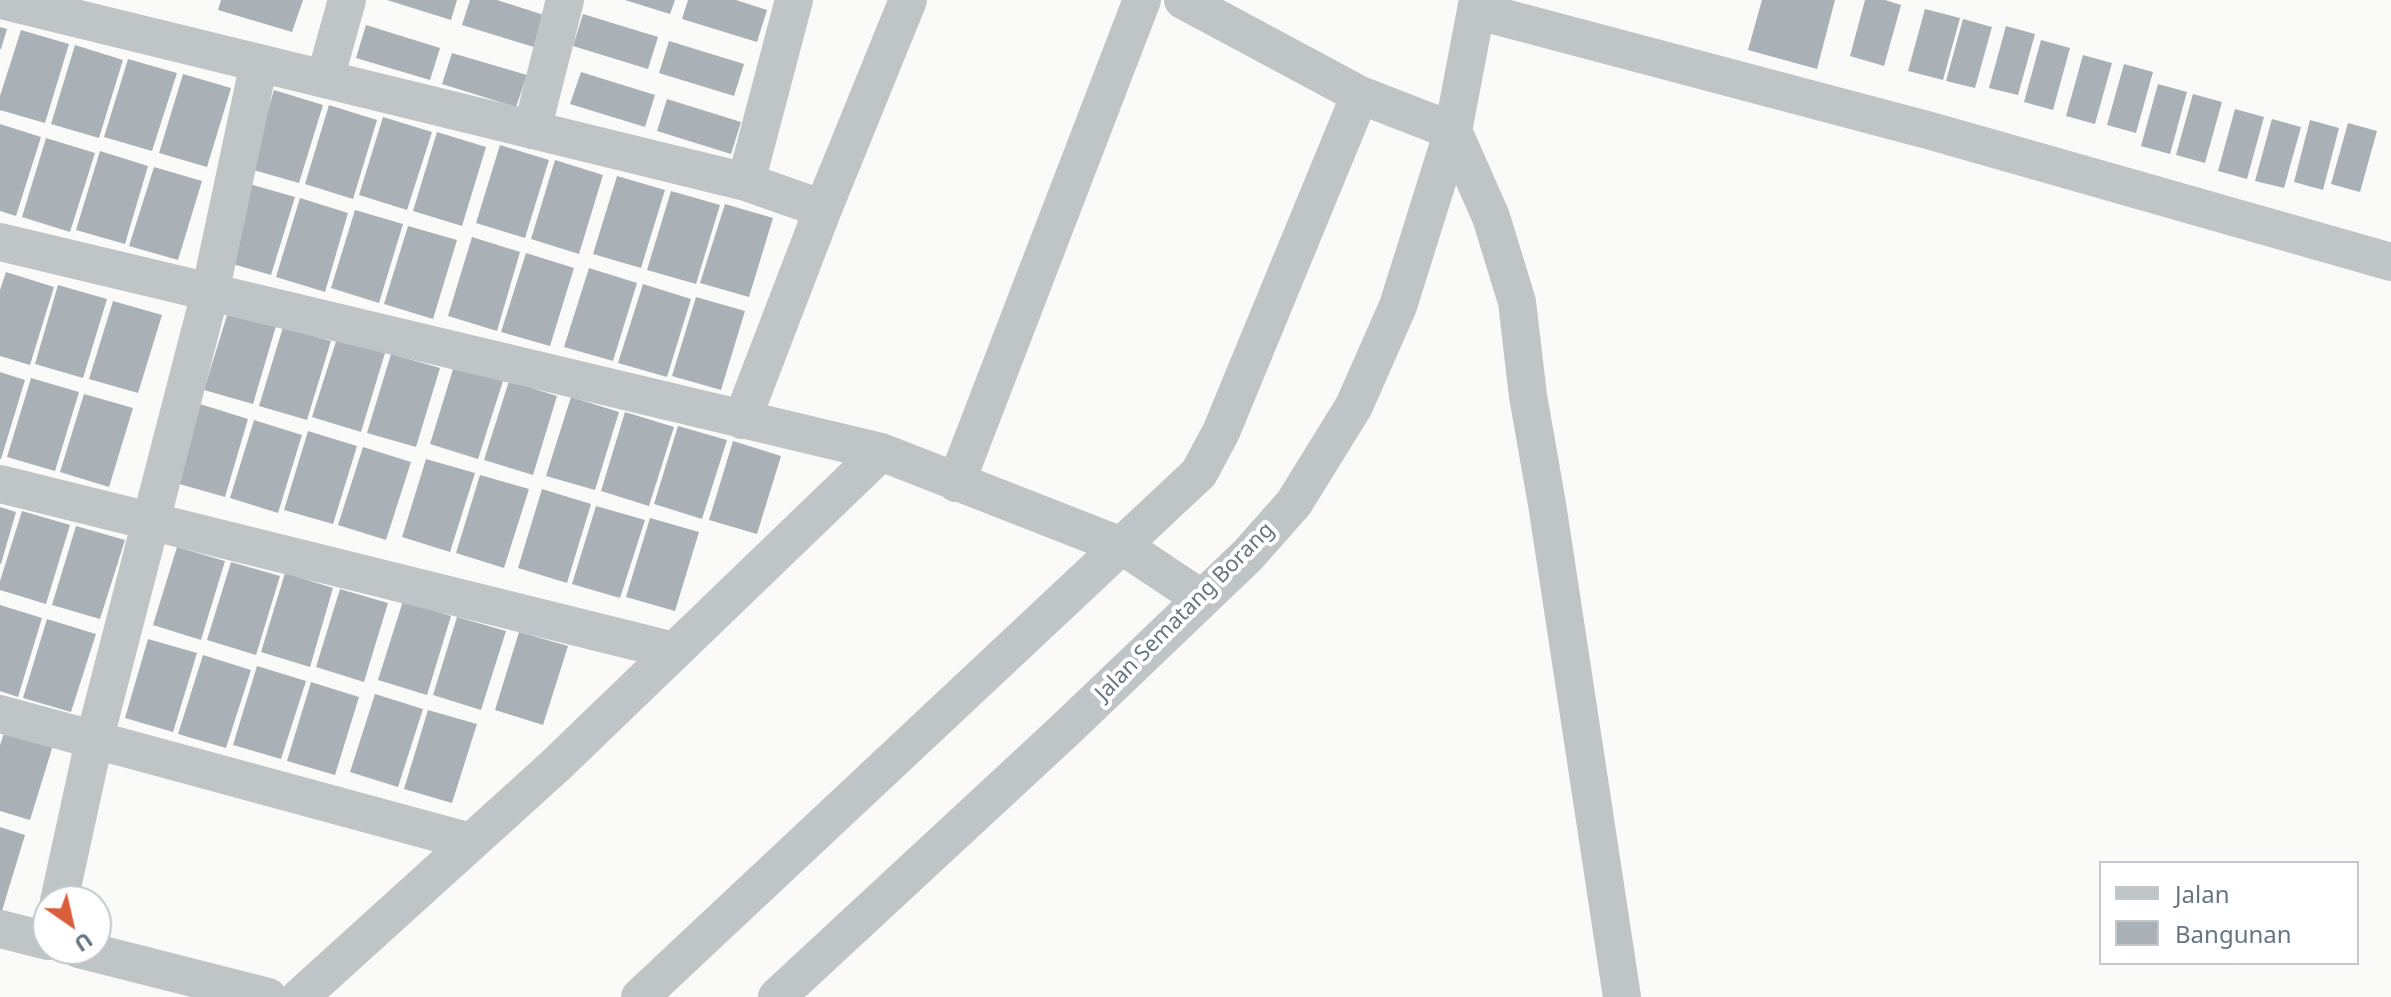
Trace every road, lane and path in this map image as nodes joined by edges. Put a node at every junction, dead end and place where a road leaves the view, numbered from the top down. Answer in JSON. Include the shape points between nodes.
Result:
{"nodes":[{"id":1,"x":1,"y":0,"type":"edge"},
{"id":2,"x":347,"y":0,"type":"edge"},
{"id":3,"x":565,"y":0,"type":"edge"},
{"id":4,"x":794,"y":0,"type":"edge"},
{"id":5,"x":908,"y":0,"type":"edge"},
{"id":6,"x":1142,"y":0,"type":"edge"},
{"id":7,"x":1183,"y":0,"type":"edge"},
{"id":8,"x":1478,"y":6,"type":"edge"},
{"id":9,"x":106,"y":12,"type":"edge"},
{"id":10,"x":259,"y":63,"type":"junction"},
{"id":11,"x":325,"y":79,"type":"junction"},
{"id":12,"x":1360,"y":95,"type":"junction"},
{"id":13,"x":532,"y":130,"type":"junction"},
{"id":14,"x":1453,"y":131,"type":"junction"},
{"id":15,"x":746,"y":182,"type":"junction"},
{"id":16,"x":823,"y":209,"type":"junction"},
{"id":17,"x":0,"y":242,"type":"edge"},
{"id":18,"x":2391,"y":262,"type":"edge"},
{"id":19,"x":210,"y":293,"type":"junction"},
{"id":20,"x":742,"y":420,"type":"junction"},
{"id":21,"x":881,"y":452,"type":"junction"},
{"id":22,"x":956,"y":483,"type":"junction"},
{"id":23,"x":0,"y":484,"type":"edge"},
{"id":24,"x":150,"y":522,"type":"junction"},
{"id":25,"x":1124,"y":547,"type":"junction"},
{"id":26,"x":1202,"y":599,"type":"junction"},
{"id":27,"x":674,"y":651,"type":"junction"},
{"id":28,"x":0,"y":714,"type":"edge"},
{"id":29,"x":94,"y":741,"type":"junction"},
{"id":30,"x":471,"y":842,"type":"junction"},
{"id":31,"x":62,"y":885,"type":"edge"},
{"id":32,"x":0,"y":929,"type":"edge"},
{"id":33,"x":32,"y":937,"type":"edge"},
{"id":34,"x":112,"y":957,"type":"edge"},
{"id":35,"x":268,"y":997,"type":"edge"},
{"id":36,"x":300,"y":997,"type":"edge"},
{"id":37,"x":640,"y":997,"type":"edge"},
{"id":38,"x":777,"y":997,"type":"edge"},
{"id":39,"x":1622,"y":997,"type":"edge"}],
"edges":[{"from":1,"to":9,"type":"street"},
{"from":2,"to":11,"type":"street"},
{"from":3,"to":13,"type":"street"},
{"from":4,"to":15,"type":"street"},
{"from":5,"to":16,"type":"street"},
{"from":6,"to":22,"type":"street"},
{"from":7,"to":12,"type":"street"},
{"from":8,"to":14,"type":"street","name":"Jalan Sematang Borang"},
{"from":8,"to":18,"type":"street"},
{"from":9,"to":10,"type":"street"},
{"from":10,"to":11,"type":"street"},
{"from":10,"to":19,"type":"street"},
{"from":11,"to":13,"type":"street"},
{"from":12,"to":14,"type":"street"},
{"from":12,"to":25,"type":"street","via":[[1214,446],[1199,473]]},
{"from":13,"to":15,"type":"street"},
{"from":14,"to":26,"type":"street","name":"Jalan Sematang Borang","via":[[1398,306],[1354,406],[1294,503]]},
{"from":14,"to":39,"type":"street","via":[[1491,217],[1517,302]]},
{"from":15,"to":16,"type":"street"},
{"from":16,"to":20,"type":"street"},
{"from":17,"to":19,"type":"street"},
{"from":19,"to":20,"type":"street"},
{"from":19,"to":24,"type":"street"},
{"from":20,"to":21,"type":"street"},
{"from":21,"to":22,"type":"street"},
{"from":21,"to":27,"type":"street"},
{"from":22,"to":25,"type":"street"},
{"from":23,"to":24,"type":"street"},
{"from":24,"to":27,"type":"street"},
{"from":24,"to":29,"type":"street"},
{"from":25,"to":26,"type":"street"},
{"from":25,"to":37,"type":"street"},
{"from":26,"to":38,"type":"street","name":"Jalan Sematang Borang"},
{"from":27,"to":30,"type":"street"},
{"from":28,"to":29,"type":"street"},
{"from":29,"to":30,"type":"street"},
{"from":29,"to":31,"type":"street"},
{"from":30,"to":36,"type":"street"},
{"from":32,"to":33,"type":"street"},
{"from":34,"to":35,"type":"street"}]}
